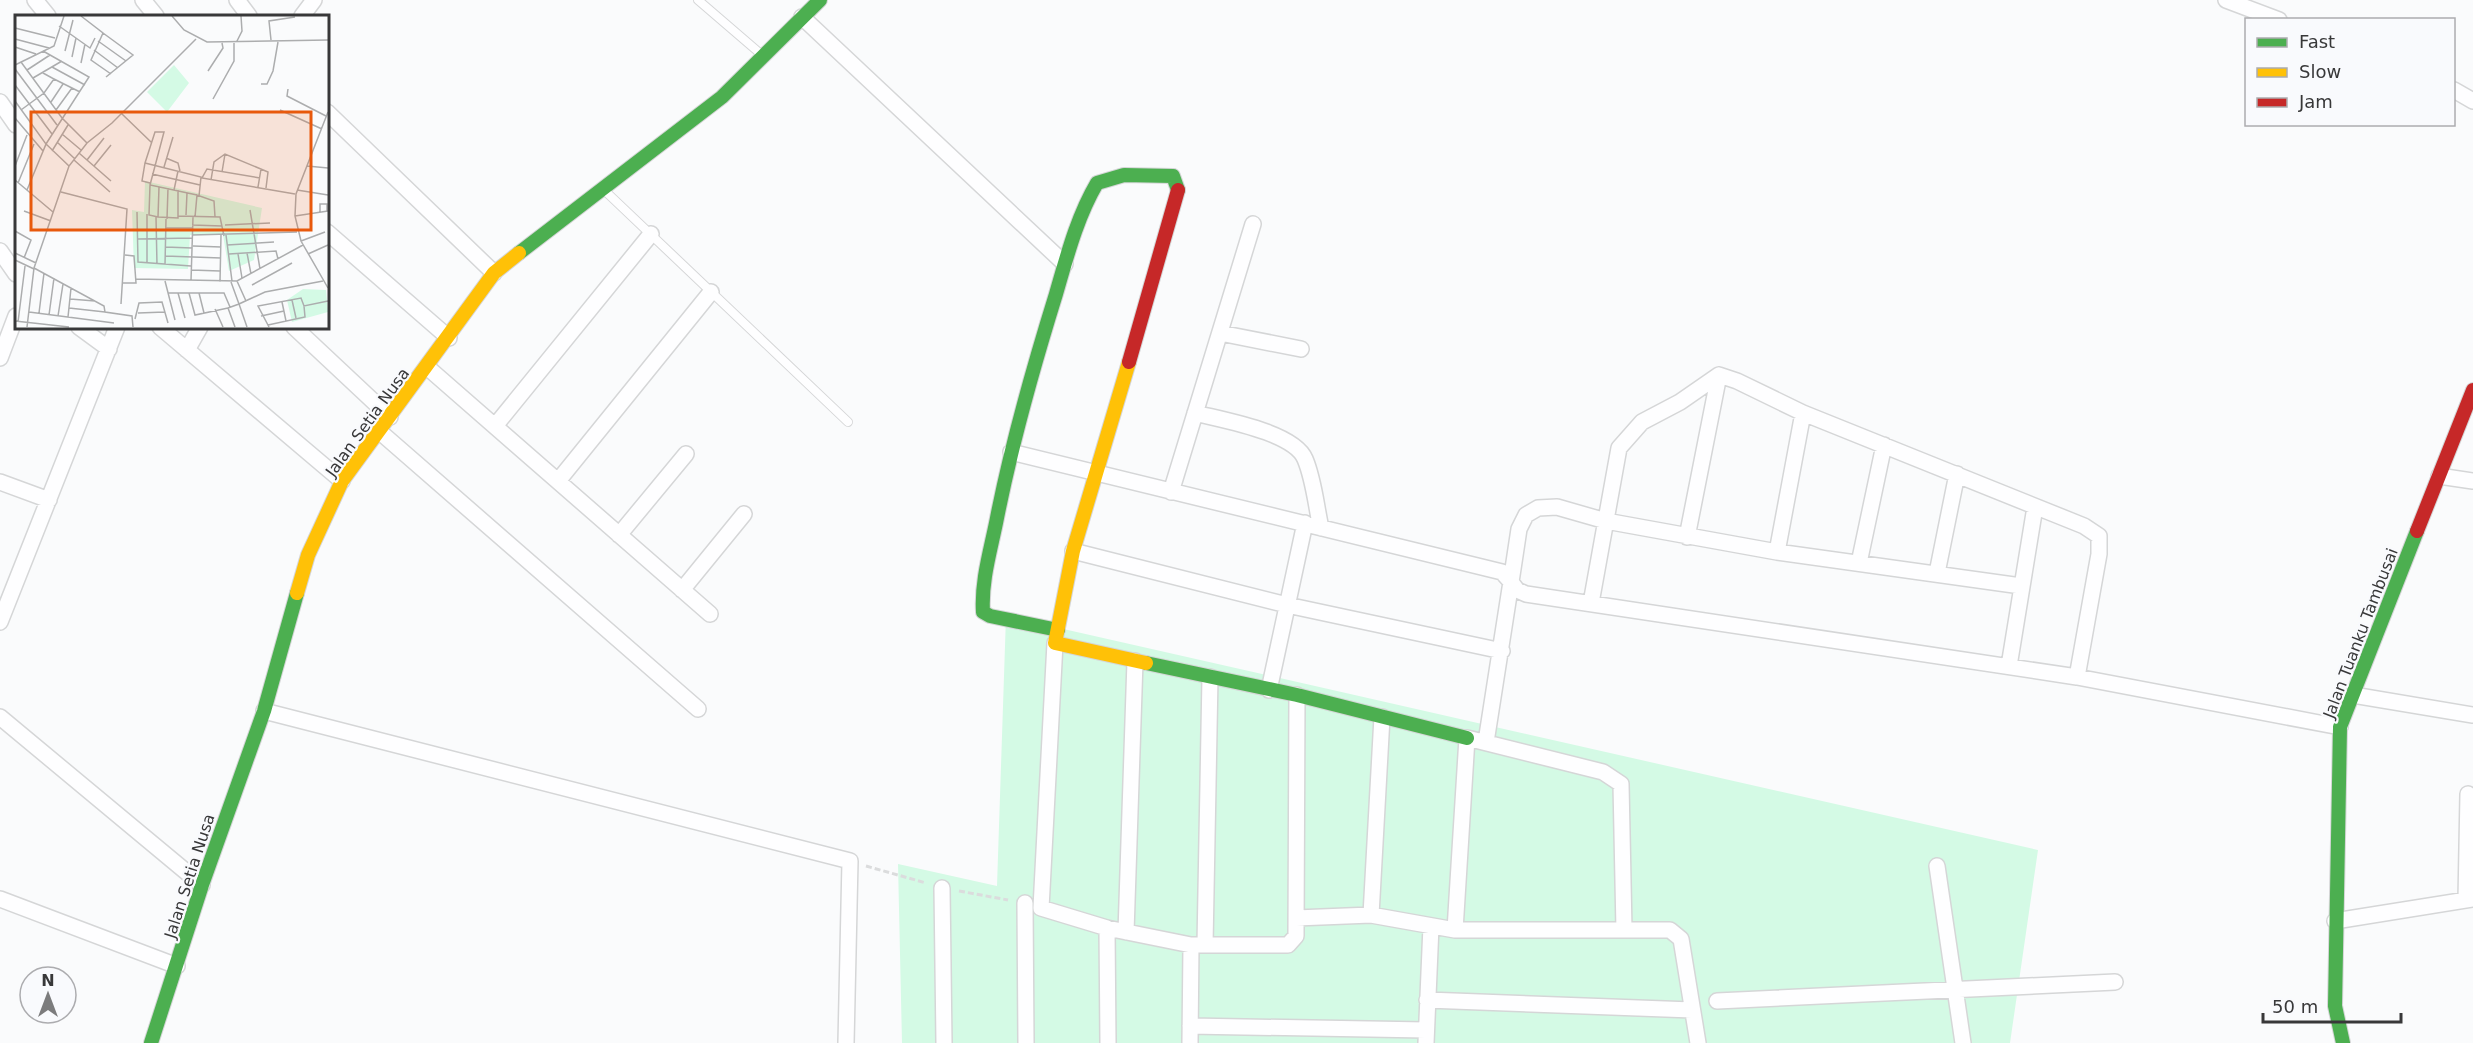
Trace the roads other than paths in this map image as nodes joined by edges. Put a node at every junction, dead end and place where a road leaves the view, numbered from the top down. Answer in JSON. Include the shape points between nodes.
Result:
{"nodes":[{"id":1,"x":35,"y":0,"type":"edge"},
{"id":2,"x":144,"y":0,"type":"edge"},
{"id":3,"x":237,"y":0,"type":"edge"},
{"id":4,"x":314,"y":0,"type":"edge"},
{"id":5,"x":698,"y":0,"type":"edge"},
{"id":6,"x":820,"y":0,"type":"edge"},
{"id":7,"x":2226,"y":0,"type":"edge"},
{"id":8,"x":47,"y":15,"type":"edge"},
{"id":9,"x":155,"y":15,"type":"edge"},
{"id":10,"x":248,"y":15,"type":"edge"},
{"id":11,"x":303,"y":15,"type":"edge"},
{"id":12,"x":802,"y":18,"type":"junction"},
{"id":13,"x":2274,"y":18,"type":"edge"},
{"id":14,"x":763,"y":56,"type":"junction"},
{"id":15,"x":2455,"y":91,"type":"edge"},
{"id":16,"x":2473,"y":101,"type":"edge"},
{"id":17,"x":0,"y":102,"type":"edge"},
{"id":18,"x":329,"y":121,"type":"edge"},
{"id":19,"x":15,"y":124,"type":"edge"},
{"id":20,"x":602,"y":188,"type":"junction"},
{"id":21,"x":1253,"y":224,"type":"dead end"},
{"id":22,"x":328,"y":233,"type":"edge"},
{"id":23,"x":651,"y":234,"type":"junction"},
{"id":24,"x":0,"y":251,"type":"edge"},
{"id":25,"x":1065,"y":264,"type":"junction"},
{"id":26,"x":15,"y":273,"type":"edge"},
{"id":27,"x":494,"y":273,"type":"junction"},
{"id":28,"x":711,"y":292,"type":"junction"},
{"id":29,"x":15,"y":319,"type":"edge"},
{"id":30,"x":80,"y":328,"type":"edge"},
{"id":31,"x":117,"y":328,"type":"edge"},
{"id":32,"x":161,"y":328,"type":"edge"},
{"id":33,"x":199,"y":328,"type":"edge"},
{"id":34,"x":295,"y":328,"type":"edge"},
{"id":35,"x":1220,"y":333,"type":"junction"},
{"id":36,"x":449,"y":338,"type":"junction"},
{"id":37,"x":109,"y":349,"type":"junction"},
{"id":38,"x":1301,"y":349,"type":"dead end"},
{"id":39,"x":187,"y":350,"type":"junction"},
{"id":40,"x":0,"y":358,"type":"edge"},
{"id":41,"x":427,"y":367,"type":"junction"},
{"id":42,"x":1719,"y":375,"type":"junction"},
{"id":43,"x":2473,"y":390,"type":"edge"},
{"id":44,"x":1195,"y":413,"type":"junction"},
{"id":45,"x":1803,"y":413,"type":"junction"},
{"id":46,"x":390,"y":417,"type":"junction"},
{"id":47,"x":848,"y":422,"type":"dead end"},
{"id":48,"x":495,"y":426,"type":"junction"},
{"id":49,"x":379,"y":431,"type":"junction"},
{"id":50,"x":1884,"y":444,"type":"junction"},
{"id":51,"x":1011,"y":452,"type":"junction"},
{"id":52,"x":686,"y":454,"type":"dead end"},
{"id":53,"x":1095,"y":472,"type":"junction"},
{"id":54,"x":1957,"y":474,"type":"junction"},
{"id":55,"x":2439,"y":476,"type":"junction"},
{"id":56,"x":342,"y":481,"type":"junction"},
{"id":57,"x":2473,"y":481,"type":"edge"},
{"id":58,"x":0,"y":482,"type":"edge"},
{"id":59,"x":558,"y":482,"type":"junction"},
{"id":60,"x":1171,"y":492,"type":"junction"},
{"id":61,"x":49,"y":500,"type":"junction"},
{"id":62,"x":2035,"y":507,"type":"junction"},
{"id":63,"x":744,"y":514,"type":"dead end"},
{"id":64,"x":1606,"y":521,"type":"junction"},
{"id":65,"x":1305,"y":523,"type":"junction"},
{"id":66,"x":1321,"y":528,"type":"junction"},
{"id":67,"x":619,"y":535,"type":"junction"},
{"id":68,"x":1687,"y":537,"type":"junction"},
{"id":69,"x":1073,"y":550,"type":"junction"},
{"id":70,"x":1777,"y":552,"type":"junction"},
{"id":71,"x":1859,"y":563,"type":"junction"},
{"id":72,"x":1937,"y":573,"type":"junction"},
{"id":73,"x":1511,"y":582,"type":"junction"},
{"id":74,"x":2021,"y":586,"type":"junction"},
{"id":75,"x":682,"y":590,"type":"junction"},
{"id":76,"x":1591,"y":603,"type":"junction"},
{"id":77,"x":1287,"y":605,"type":"junction"},
{"id":78,"x":710,"y":614,"type":"dead end"},
{"id":79,"x":0,"y":622,"type":"edge"},
{"id":80,"x":1056,"y":636,"type":"junction"},
{"id":81,"x":1502,"y":651,"type":"junction"},
{"id":82,"x":1135,"y":661,"type":"junction"},
{"id":83,"x":2009,"y":666,"type":"junction"},
{"id":84,"x":2077,"y":676,"type":"junction"},
{"id":85,"x":1210,"y":677,"type":"junction"},
{"id":86,"x":1269,"y":690,"type":"junction"},
{"id":87,"x":1297,"y":695,"type":"junction"},
{"id":88,"x":2353,"y":695,"type":"junction"},
{"id":89,"x":698,"y":709,"type":"dead end"},
{"id":90,"x":264,"y":711,"type":"junction"},
{"id":91,"x":2473,"y":715,"type":"edge"},
{"id":92,"x":0,"y":717,"type":"edge"},
{"id":93,"x":1382,"y":717,"type":"junction"},
{"id":94,"x":2340,"y":727,"type":"junction"},
{"id":95,"x":1467,"y":738,"type":"junction"},
{"id":96,"x":1486,"y":742,"type":"junction"},
{"id":97,"x":2468,"y":794,"type":"dead end"},
{"id":98,"x":1937,"y":866,"type":"dead end"},
{"id":99,"x":202,"y":885,"type":"junction"},
{"id":100,"x":942,"y":888,"type":"road end"},
{"id":101,"x":0,"y":899,"type":"edge"},
{"id":102,"x":2469,"y":899,"type":"edge"},
{"id":103,"x":1025,"y":903,"type":"road end"},
{"id":104,"x":1371,"y":915,"type":"junction"},
{"id":105,"x":1296,"y":918,"type":"junction"},
{"id":106,"x":2335,"y":921,"type":"junction"},
{"id":107,"x":1431,"y":926,"type":"junction"},
{"id":108,"x":1107,"y":928,"type":"junction"},
{"id":109,"x":1455,"y":930,"type":"junction"},
{"id":110,"x":1624,"y":930,"type":"junction"},
{"id":111,"x":1126,"y":932,"type":"junction"},
{"id":112,"x":1198,"y":945,"type":"junction"},
{"id":113,"x":177,"y":966,"type":"junction"},
{"id":114,"x":2115,"y":982,"type":"dead end"},
{"id":115,"x":1955,"y":989,"type":"junction"},
{"id":116,"x":1427,"y":1000,"type":"junction"},
{"id":117,"x":1717,"y":1001,"type":"dead end"},
{"id":118,"x":1692,"y":1010,"type":"junction"},
{"id":119,"x":1191,"y":1026,"type":"junction"},
{"id":120,"x":1426,"y":1037,"type":"edge"},
{"id":121,"x":151,"y":1043,"type":"edge"},
{"id":122,"x":846,"y":1043,"type":"edge"},
{"id":123,"x":944,"y":1043,"type":"edge"},
{"id":124,"x":1026,"y":1043,"type":"edge"},
{"id":125,"x":1108,"y":1043,"type":"edge"},
{"id":126,"x":1190,"y":1043,"type":"edge"},
{"id":127,"x":1698,"y":1043,"type":"edge"},
{"id":128,"x":1963,"y":1043,"type":"edge"},
{"id":129,"x":2343,"y":1043,"type":"edge"}],
"edges":[{"from":1,"to":8,"type":"street"},
{"from":2,"to":9,"type":"street"},
{"from":3,"to":10,"type":"street"},
{"from":4,"to":11,"type":"street"},
{"from":5,"to":14,"type":"lane"},
{"from":6,"to":12,"type":"street","name":"Jalan Setia Nusa"},
{"from":7,"to":13,"type":"street"},
{"from":12,"to":14,"type":"street","name":"Jalan Setia Nusa"},
{"from":12,"to":25,"type":"street"},
{"from":14,"to":20,"type":"street","name":"Jalan Setia Nusa","via":[[722,97]]},
{"from":15,"to":16,"type":"street"},
{"from":17,"to":19,"type":"street"},
{"from":18,"to":27,"type":"street"},
{"from":20,"to":23,"type":"lane"},
{"from":20,"to":27,"type":"street","name":"Jalan Setia Nusa"},
{"from":21,"to":35,"type":"street"},
{"from":22,"to":36,"type":"street"},
{"from":23,"to":28,"type":"lane"},
{"from":23,"to":48,"type":"street"},
{"from":24,"to":26,"type":"street"},
{"from":25,"to":51,"type":"street"},
{"from":25,"to":53,"type":"street","via":[[1086,199],[1095,184],[1114,176],[1173,176],[1178,190],[1174,208]]},
{"from":27,"to":36,"type":"street","name":"Jalan Setia Nusa"},
{"from":28,"to":47,"type":"lane"},
{"from":28,"to":59,"type":"street"},
{"from":29,"to":40,"type":"street"},
{"from":30,"to":37,"type":"street"},
{"from":31,"to":37,"type":"street"},
{"from":32,"to":39,"type":"street"},
{"from":33,"to":39,"type":"street"},
{"from":34,"to":46,"type":"street"},
{"from":35,"to":38,"type":"street"},
{"from":35,"to":44,"type":"street"},
{"from":36,"to":41,"type":"street","name":"Jalan Setia Nusa"},
{"from":37,"to":61,"type":"street"},
{"from":39,"to":56,"type":"street"},
{"from":41,"to":46,"type":"street","name":"Jalan Setia Nusa"},
{"from":41,"to":48,"type":"street"},
{"from":42,"to":45,"type":"street"},
{"from":42,"to":64,"type":"street","via":[[1642,423],[1619,448]]},
{"from":42,"to":68,"type":"street"},
{"from":43,"to":55,"type":"street","name":"Jalan Tuanku Tambusai"},
{"from":44,"to":60,"type":"street"},
{"from":44,"to":66,"type":"street","via":[[1262,429],[1288,441],[1305,457]]},
{"from":45,"to":50,"type":"street"},
{"from":45,"to":70,"type":"street"},
{"from":46,"to":49,"type":"street","name":"Jalan Setia Nusa"},
{"from":48,"to":59,"type":"street"},
{"from":49,"to":56,"type":"street","name":"Jalan Setia Nusa"},
{"from":49,"to":89,"type":"street"},
{"from":50,"to":54,"type":"street"},
{"from":50,"to":71,"type":"street"},
{"from":51,"to":53,"type":"street"},
{"from":51,"to":80,"type":"street","via":[[982,591],[983,612]]},
{"from":52,"to":67,"type":"street"},
{"from":53,"to":60,"type":"street"},
{"from":53,"to":69,"type":"street"},
{"from":54,"to":62,"type":"street"},
{"from":54,"to":72,"type":"street"},
{"from":55,"to":57,"type":"street"},
{"from":55,"to":88,"type":"street","name":"Jalan Tuanku Tambusai"},
{"from":56,"to":90,"type":"street","name":"Jalan Setia Nusa","via":[[308,555]]},
{"from":58,"to":61,"type":"street"},
{"from":59,"to":67,"type":"street"},
{"from":60,"to":65,"type":"street"},
{"from":61,"to":79,"type":"street"},
{"from":62,"to":74,"type":"street"},
{"from":62,"to":84,"type":"street","via":[[2084,526],[2098,536],[2100,554]]},
{"from":63,"to":75,"type":"street"},
{"from":64,"to":68,"type":"street"},
{"from":64,"to":73,"type":"street","via":[[1557,507],[1538,508],[1526,515],[1518,529]]},
{"from":64,"to":76,"type":"street"},
{"from":65,"to":66,"type":"street"},
{"from":65,"to":77,"type":"street"},
{"from":66,"to":73,"type":"street","via":[[1502,572]]},
{"from":67,"to":75,"type":"street"},
{"from":68,"to":70,"type":"street"},
{"from":69,"to":77,"type":"street"},
{"from":69,"to":80,"type":"street"},
{"from":70,"to":71,"type":"street"},
{"from":71,"to":72,"type":"street"},
{"from":72,"to":74,"type":"street"},
{"from":73,"to":76,"type":"street","via":[[1526,594]]},
{"from":73,"to":81,"type":"street"},
{"from":74,"to":83,"type":"street"},
{"from":75,"to":78,"type":"street"},
{"from":76,"to":83,"type":"street"},
{"from":77,"to":81,"type":"street"},
{"from":77,"to":86,"type":"street"},
{"from":80,"to":82,"type":"street"},
{"from":80,"to":108,"type":"street","via":[[1041,908]]},
{"from":81,"to":96,"type":"street"},
{"from":82,"to":85,"type":"street"},
{"from":82,"to":111,"type":"street"},
{"from":83,"to":84,"type":"street"},
{"from":84,"to":94,"type":"street"},
{"from":85,"to":86,"type":"street"},
{"from":85,"to":112,"type":"street"},
{"from":86,"to":87,"type":"street"},
{"from":87,"to":93,"type":"street"},
{"from":87,"to":105,"type":"street"},
{"from":88,"to":91,"type":"street"},
{"from":88,"to":94,"type":"street","name":"Jalan Tuanku Tambusai"},
{"from":90,"to":99,"type":"street","name":"Jalan Setia Nusa"},
{"from":90,"to":122,"type":"street","via":[[850,861]]},
{"from":92,"to":99,"type":"street"},
{"from":93,"to":95,"type":"street"},
{"from":93,"to":104,"type":"street"},
{"from":94,"to":106,"type":"street","name":"Jalan Tuanku Tambusai"},
{"from":95,"to":96,"type":"street"},
{"from":95,"to":109,"type":"street"},
{"from":96,"to":110,"type":"street","via":[[1604,772],[1621,784]]},
{"from":97,"to":102,"type":"street"},
{"from":98,"to":115,"type":"street"},
{"from":99,"to":113,"type":"street","name":"Jalan Setia Nusa"},
{"from":100,"to":123,"type":"street"},
{"from":101,"to":113,"type":"street"},
{"from":102,"to":106,"type":"street"},
{"from":103,"to":124,"type":"street"},
{"from":104,"to":105,"type":"street"},
{"from":104,"to":107,"type":"street"},
{"from":105,"to":112,"type":"street","via":[[1296,936],[1288,945]]},
{"from":106,"to":129,"type":"street","name":"Jalan Tuanku Tambusai","via":[[2335,1006]]},
{"from":107,"to":109,"type":"street"},
{"from":107,"to":116,"type":"street"},
{"from":108,"to":111,"type":"street"},
{"from":108,"to":125,"type":"street"},
{"from":109,"to":110,"type":"street"},
{"from":110,"to":118,"type":"street","via":[[1670,930],[1681,939]]},
{"from":111,"to":112,"type":"street"},
{"from":112,"to":119,"type":"street"},
{"from":113,"to":121,"type":"street","name":"Jalan Setia Nusa"},
{"from":114,"to":115,"type":"street"},
{"from":115,"to":117,"type":"street"},
{"from":115,"to":128,"type":"street"},
{"from":116,"to":118,"type":"street"},
{"from":116,"to":120,"type":"street"},
{"from":118,"to":127,"type":"street"},
{"from":119,"to":120,"type":"street"},
{"from":119,"to":126,"type":"street"}]}
